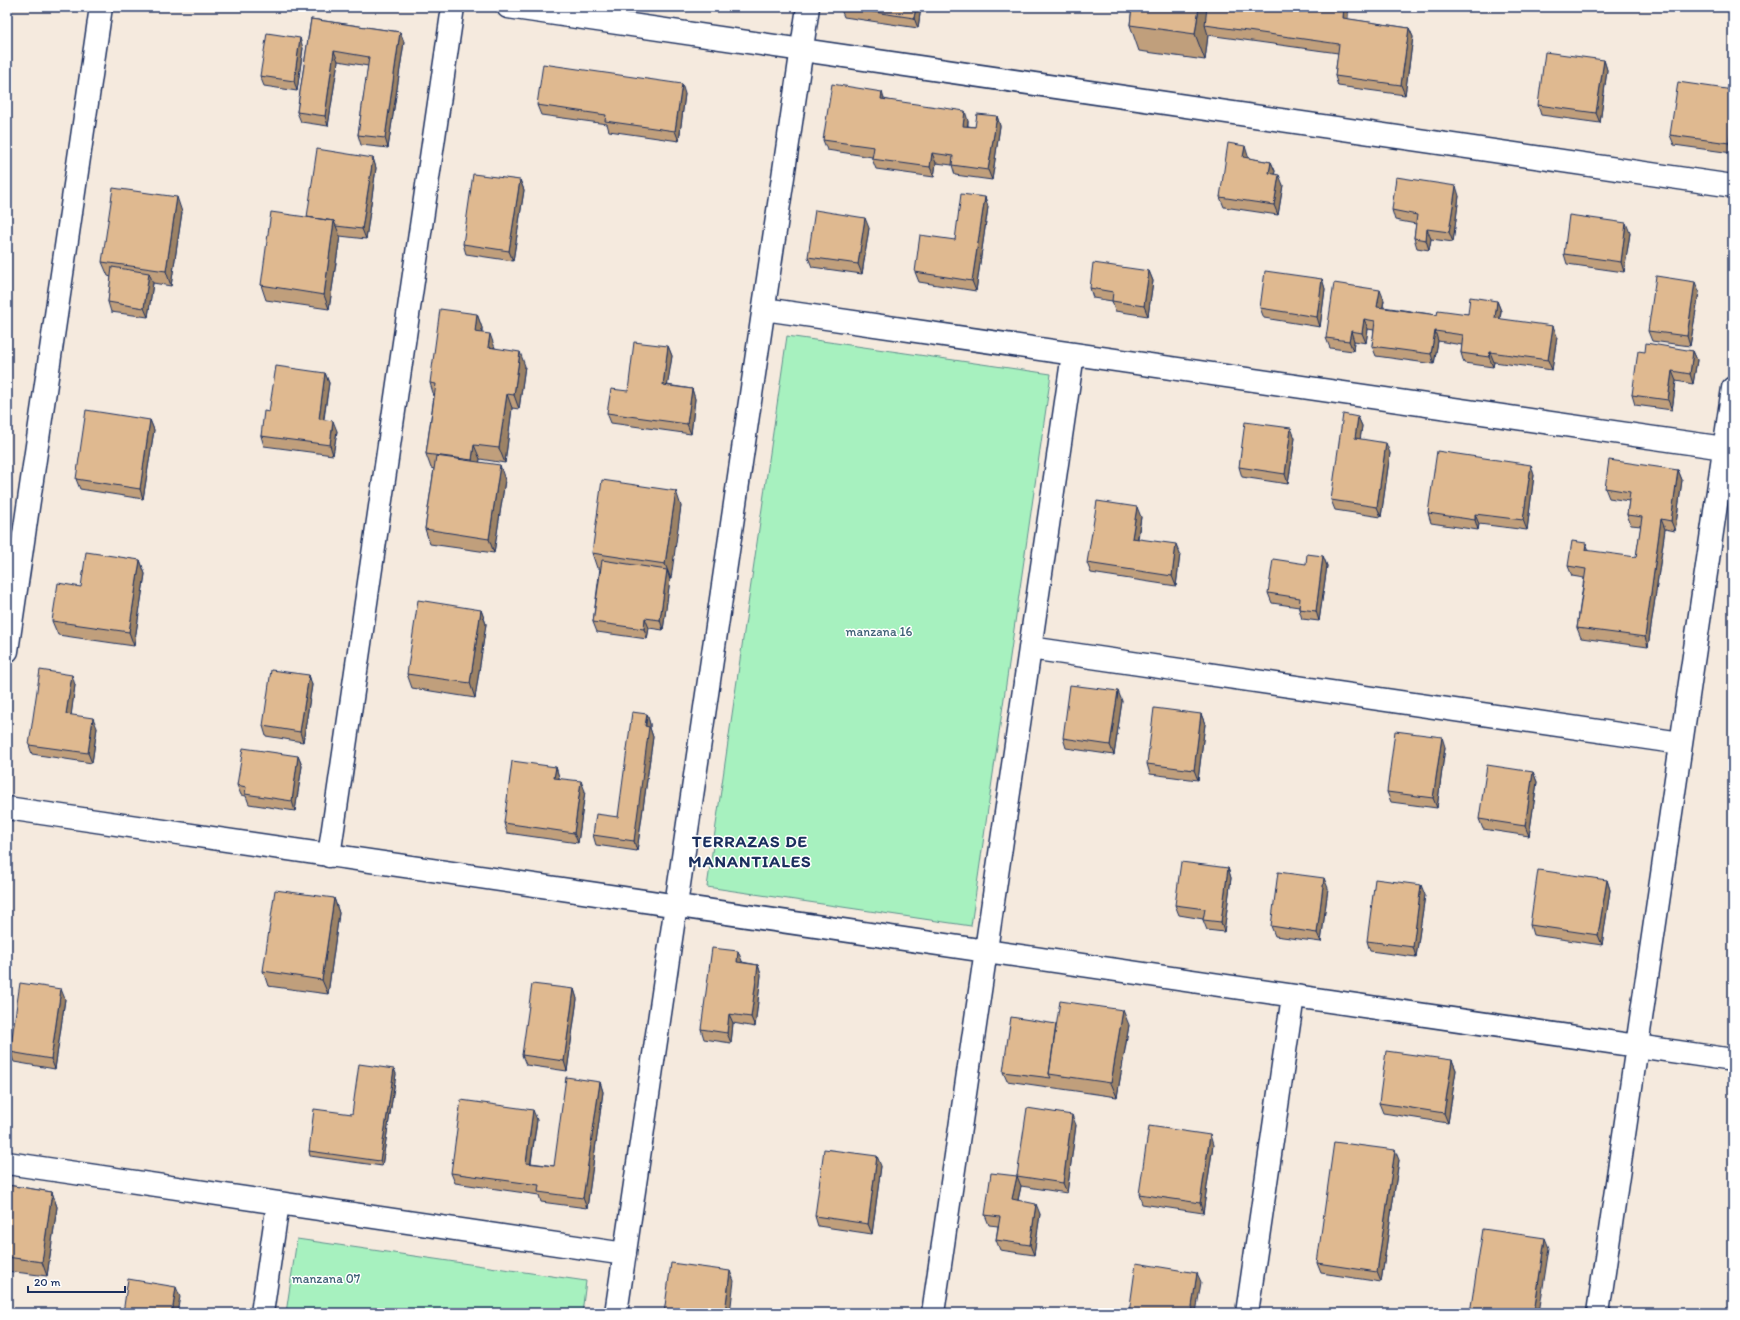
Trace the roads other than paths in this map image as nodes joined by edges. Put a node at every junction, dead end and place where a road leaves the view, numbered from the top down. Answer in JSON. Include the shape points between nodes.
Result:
{"nodes":[{"id":1,"x":101,"y":7,"type":"edge"},
{"id":2,"x":453,"y":7,"type":"edge"},
{"id":3,"x":508,"y":7,"type":"edge"},
{"id":4,"x":808,"y":7,"type":"edge"},
{"id":5,"x":802,"y":50,"type":"junction"},
{"id":6,"x":1733,"y":186,"type":"edge"},
{"id":7,"x":764,"y":309,"type":"junction"},
{"id":8,"x":1073,"y":354,"type":"junction"},
{"id":9,"x":1733,"y":388,"type":"edge"},
{"id":10,"x":1724,"y":448,"type":"junction"},
{"id":11,"x":1030,"y":648,"type":"junction"},
{"id":12,"x":7,"y":651,"type":"edge"},
{"id":13,"x":1681,"y":743,"type":"junction"},
{"id":14,"x":7,"y":808,"type":"edge"},
{"id":15,"x":329,"y":856,"type":"junction"},
{"id":16,"x":676,"y":906,"type":"junction"},
{"id":17,"x":985,"y":951,"type":"junction"},
{"id":18,"x":1293,"y":996,"type":"junction"},
{"id":19,"x":1637,"y":1046,"type":"junction"},
{"id":20,"x":1733,"y":1060,"type":"edge"},
{"id":21,"x":7,"y":1162,"type":"edge"},
{"id":22,"x":278,"y":1203,"type":"junction"},
{"id":23,"x":625,"y":1254,"type":"junction"},
{"id":24,"x":262,"y":1313,"type":"edge"},
{"id":25,"x":616,"y":1313,"type":"edge"},
{"id":26,"x":933,"y":1313,"type":"edge"},
{"id":27,"x":1247,"y":1313,"type":"edge"},
{"id":28,"x":1598,"y":1313,"type":"edge"}],
"edges":[{"from":1,"to":12,"type":"street"},
{"from":2,"to":15,"type":"street"},
{"from":3,"to":5,"type":"street"},
{"from":4,"to":5,"type":"street"},
{"from":5,"to":6,"type":"street"},
{"from":5,"to":7,"type":"street"},
{"from":7,"to":8,"type":"street"},
{"from":7,"to":16,"type":"street"},
{"from":8,"to":10,"type":"street"},
{"from":8,"to":11,"type":"street"},
{"from":9,"to":10,"type":"street"},
{"from":10,"to":13,"type":"street"},
{"from":11,"to":13,"type":"street"},
{"from":11,"to":17,"type":"street"},
{"from":13,"to":19,"type":"street"},
{"from":14,"to":15,"type":"street"},
{"from":15,"to":16,"type":"street"},
{"from":16,"to":17,"type":"street"},
{"from":16,"to":23,"type":"street"},
{"from":17,"to":18,"type":"street"},
{"from":17,"to":26,"type":"street"},
{"from":18,"to":19,"type":"street"},
{"from":18,"to":27,"type":"street"},
{"from":19,"to":20,"type":"street"},
{"from":19,"to":28,"type":"street"},
{"from":21,"to":22,"type":"street"},
{"from":22,"to":23,"type":"street"},
{"from":22,"to":24,"type":"street"},
{"from":23,"to":25,"type":"street"}]}
